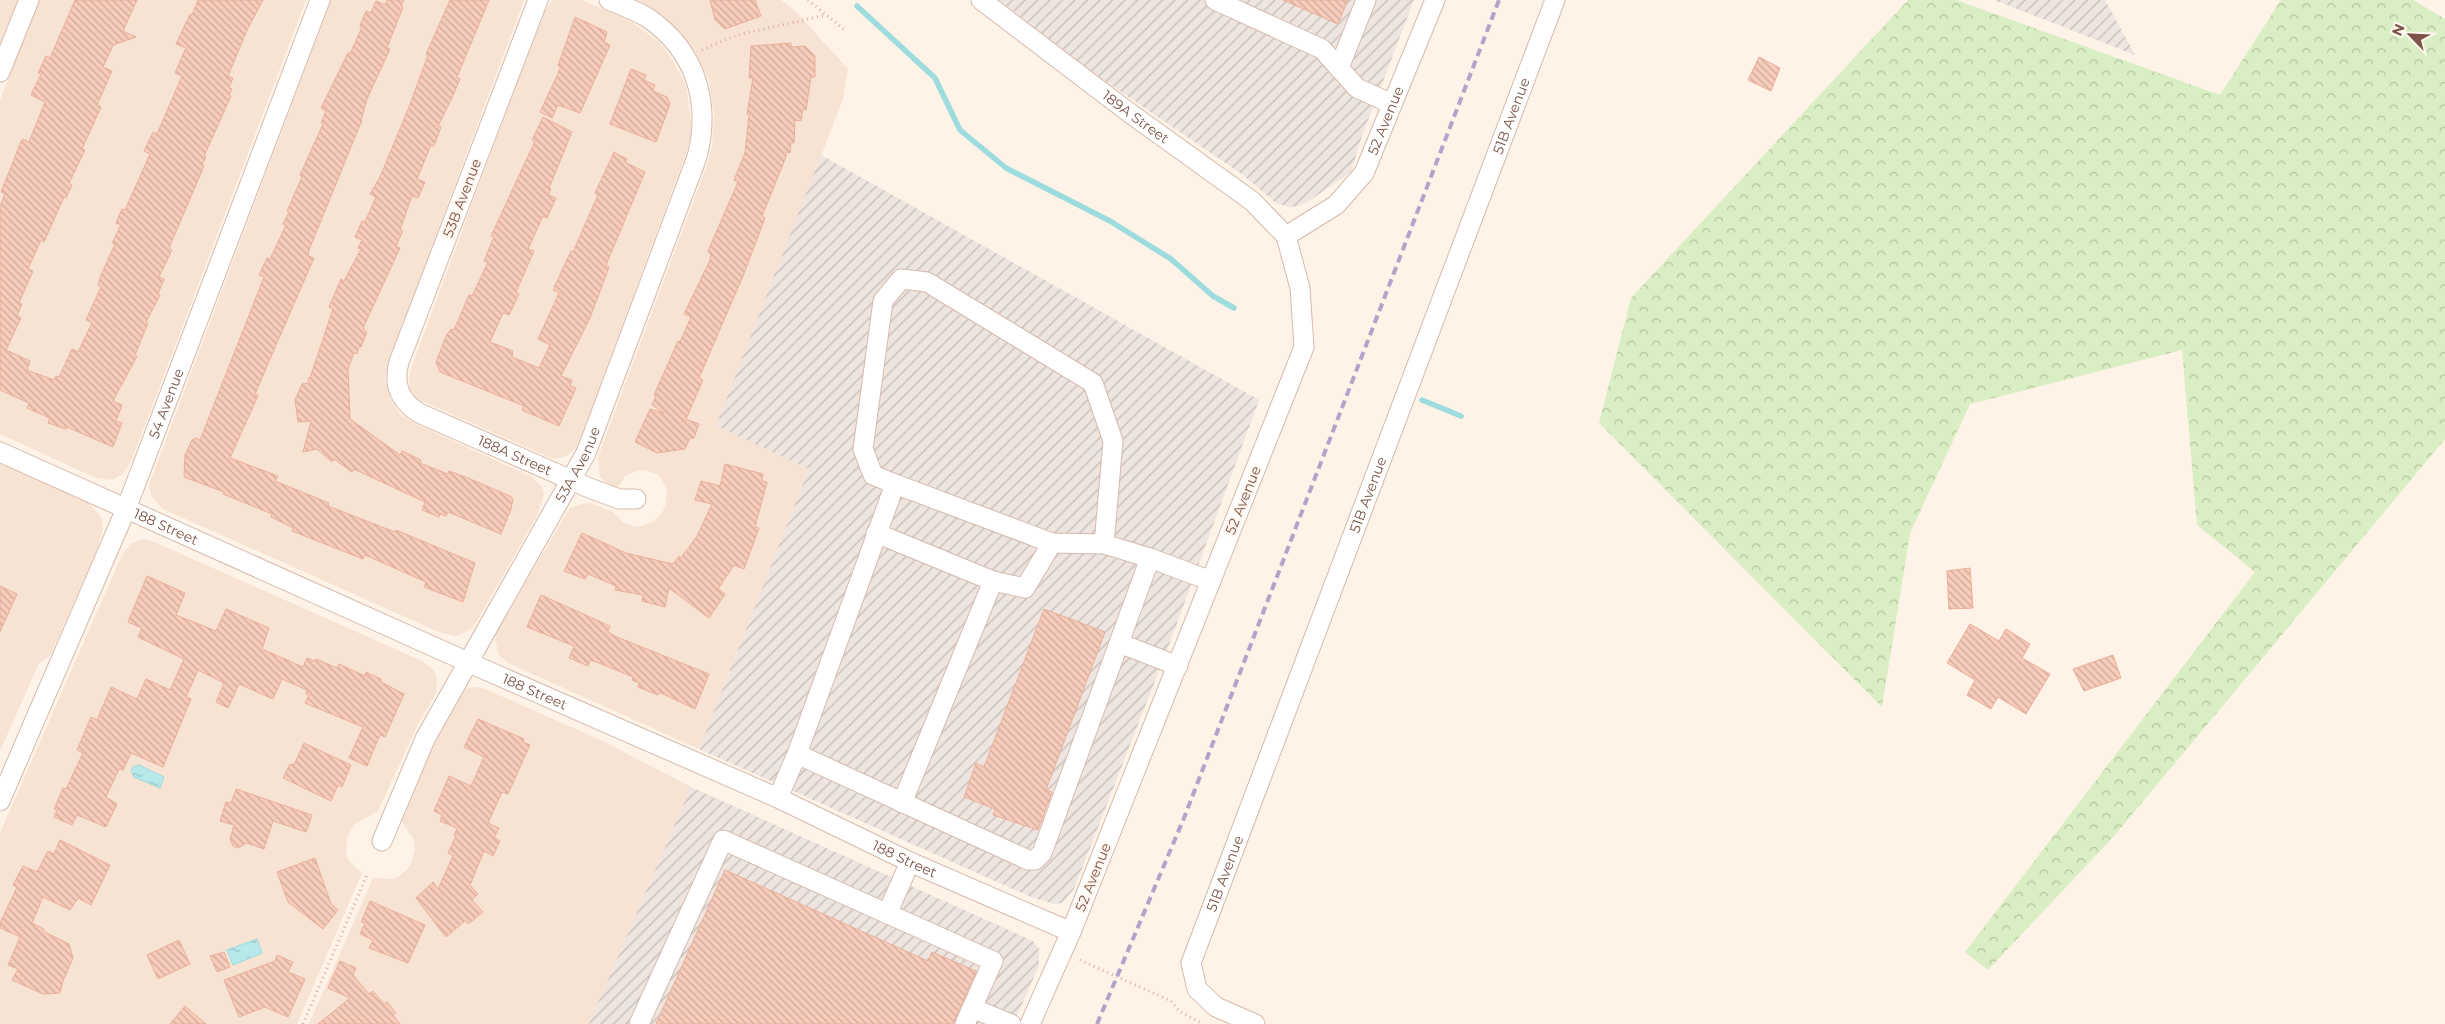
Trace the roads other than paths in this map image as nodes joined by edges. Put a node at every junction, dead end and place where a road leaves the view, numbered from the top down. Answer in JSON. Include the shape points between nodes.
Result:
{"nodes":[{"id":1,"x":29,"y":0,"type":"edge"},
{"id":2,"x":320,"y":0,"type":"edge"},
{"id":3,"x":538,"y":0,"type":"edge"},
{"id":4,"x":609,"y":0,"type":"edge"},
{"id":5,"x":981,"y":0,"type":"edge"},
{"id":6,"x":1215,"y":0,"type":"edge"},
{"id":7,"x":1366,"y":0,"type":"edge"},
{"id":8,"x":1435,"y":0,"type":"edge"},
{"id":9,"x":1555,"y":0,"type":"edge"},
{"id":10,"x":1339,"y":68,"type":"junction"},
{"id":11,"x":0,"y":72,"type":"edge"},
{"id":12,"x":1392,"y":104,"type":"junction"},
{"id":13,"x":1286,"y":236,"type":"junction"},
{"id":14,"x":401,"y":397,"type":"joint"},
{"id":15,"x":0,"y":452,"type":"edge"},
{"id":16,"x":571,"y":481,"type":"junction"},
{"id":17,"x":895,"y":484,"type":"junction"},
{"id":18,"x":636,"y":499,"type":"dead end"},
{"id":19,"x":126,"y":509,"type":"junction"},
{"id":20,"x":876,"y":533,"type":"junction"},
{"id":21,"x":1052,"y":543,"type":"junction"},
{"id":22,"x":1104,"y":544,"type":"junction"},
{"id":23,"x":1150,"y":558,"type":"junction"},
{"id":24,"x":993,"y":581,"type":"junction"},
{"id":25,"x":1211,"y":581,"type":"junction"},
{"id":26,"x":1119,"y":644,"type":"junction"},
{"id":27,"x":468,"y":663,"type":"junction"},
{"id":28,"x":1178,"y":666,"type":"junction"},
{"id":29,"x":798,"y":754,"type":"junction"},
{"id":30,"x":778,"y":798,"type":"junction"},
{"id":31,"x":0,"y":801,"type":"edge"},
{"id":32,"x":902,"y":803,"type":"junction"},
{"id":33,"x":382,"y":841,"type":"dead end"},
{"id":34,"x":910,"y":862,"type":"junction"},
{"id":35,"x":887,"y":914,"type":"junction"},
{"id":36,"x":1071,"y":932,"type":"junction"},
{"id":37,"x":969,"y":1016,"type":"edge"},
{"id":38,"x":639,"y":1024,"type":"edge"},
{"id":39,"x":1011,"y":1024,"type":"edge"},
{"id":40,"x":1030,"y":1024,"type":"edge"},
{"id":41,"x":1255,"y":1024,"type":"edge"}],
"edges":[{"from":1,"to":11,"type":"street"},
{"from":2,"to":19,"type":"street","name":"54 Avenue"},
{"from":3,"to":14,"type":"street","name":"53B Avenue","via":[[399,362],[396,385]]},
{"from":4,"to":16,"type":"street","name":"53A Avenue","via":[[646,17],[675,41],[698,87],[703,133],[598,422]]},
{"from":5,"to":13,"type":"street","name":"189A Street","via":[[1252,201]]},
{"from":6,"to":10,"type":"street","via":[[1322,49]]},
{"from":7,"to":10,"type":"street"},
{"from":8,"to":12,"type":"street","name":"52 Avenue"},
{"from":9,"to":41,"type":"street","name":"51B Avenue","via":[[1191,962],[1197,989],[1216,1007]]},
{"from":10,"to":12,"type":"street","via":[[1357,88]]},
{"from":12,"to":13,"type":"street","name":"52 Avenue","via":[[1364,173],[1336,205]]},
{"from":13,"to":25,"type":"street","name":"52 Avenue","via":[[1300,288],[1304,347]]},
{"from":14,"to":16,"type":"street","name":"188A Street","via":[[419,412]]},
{"from":15,"to":19,"type":"street","name":"188 Street"},
{"from":16,"to":18,"type":"street","name":"188A Street","via":[[618,499]]},
{"from":16,"to":27,"type":"street","name":"53A Avenue"},
{"from":17,"to":20,"type":"street"},
{"from":17,"to":21,"type":"street"},
{"from":17,"to":22,"type":"street","via":[[873,476],[863,448],[883,300],[901,279],[927,282],[1093,383],[1113,441]]},
{"from":19,"to":27,"type":"street","name":"188 Street"},
{"from":19,"to":31,"type":"street","name":"54 Avenue"},
{"from":20,"to":24,"type":"street"},
{"from":20,"to":29,"type":"street"},
{"from":21,"to":22,"type":"street"},
{"from":21,"to":24,"type":"street","via":[[1025,588]]},
{"from":22,"to":23,"type":"street"},
{"from":23,"to":25,"type":"street"},
{"from":23,"to":26,"type":"street"},
{"from":24,"to":32,"type":"street"},
{"from":25,"to":28,"type":"street","name":"52 Avenue"},
{"from":26,"to":28,"type":"street"},
{"from":26,"to":32,"type":"street","via":[[1042,853],[1035,860],[1028,860]]},
{"from":27,"to":30,"type":"street","name":"188 Street"},
{"from":27,"to":33,"type":"street","name":"53A Avenue","via":[[425,739]]},
{"from":28,"to":36,"type":"street","name":"52 Avenue"},
{"from":29,"to":30,"type":"street"},
{"from":29,"to":32,"type":"street"},
{"from":30,"to":34,"type":"street","name":"188 Street"},
{"from":34,"to":35,"type":"street"},
{"from":34,"to":36,"type":"street","name":"188 Street"},
{"from":35,"to":37,"type":"street","via":[[993,961]]},
{"from":35,"to":38,"type":"street","via":[[723,840]]},
{"from":36,"to":40,"type":"street","name":"52 Avenue"},
{"from":37,"to":39,"type":"street"}]}
